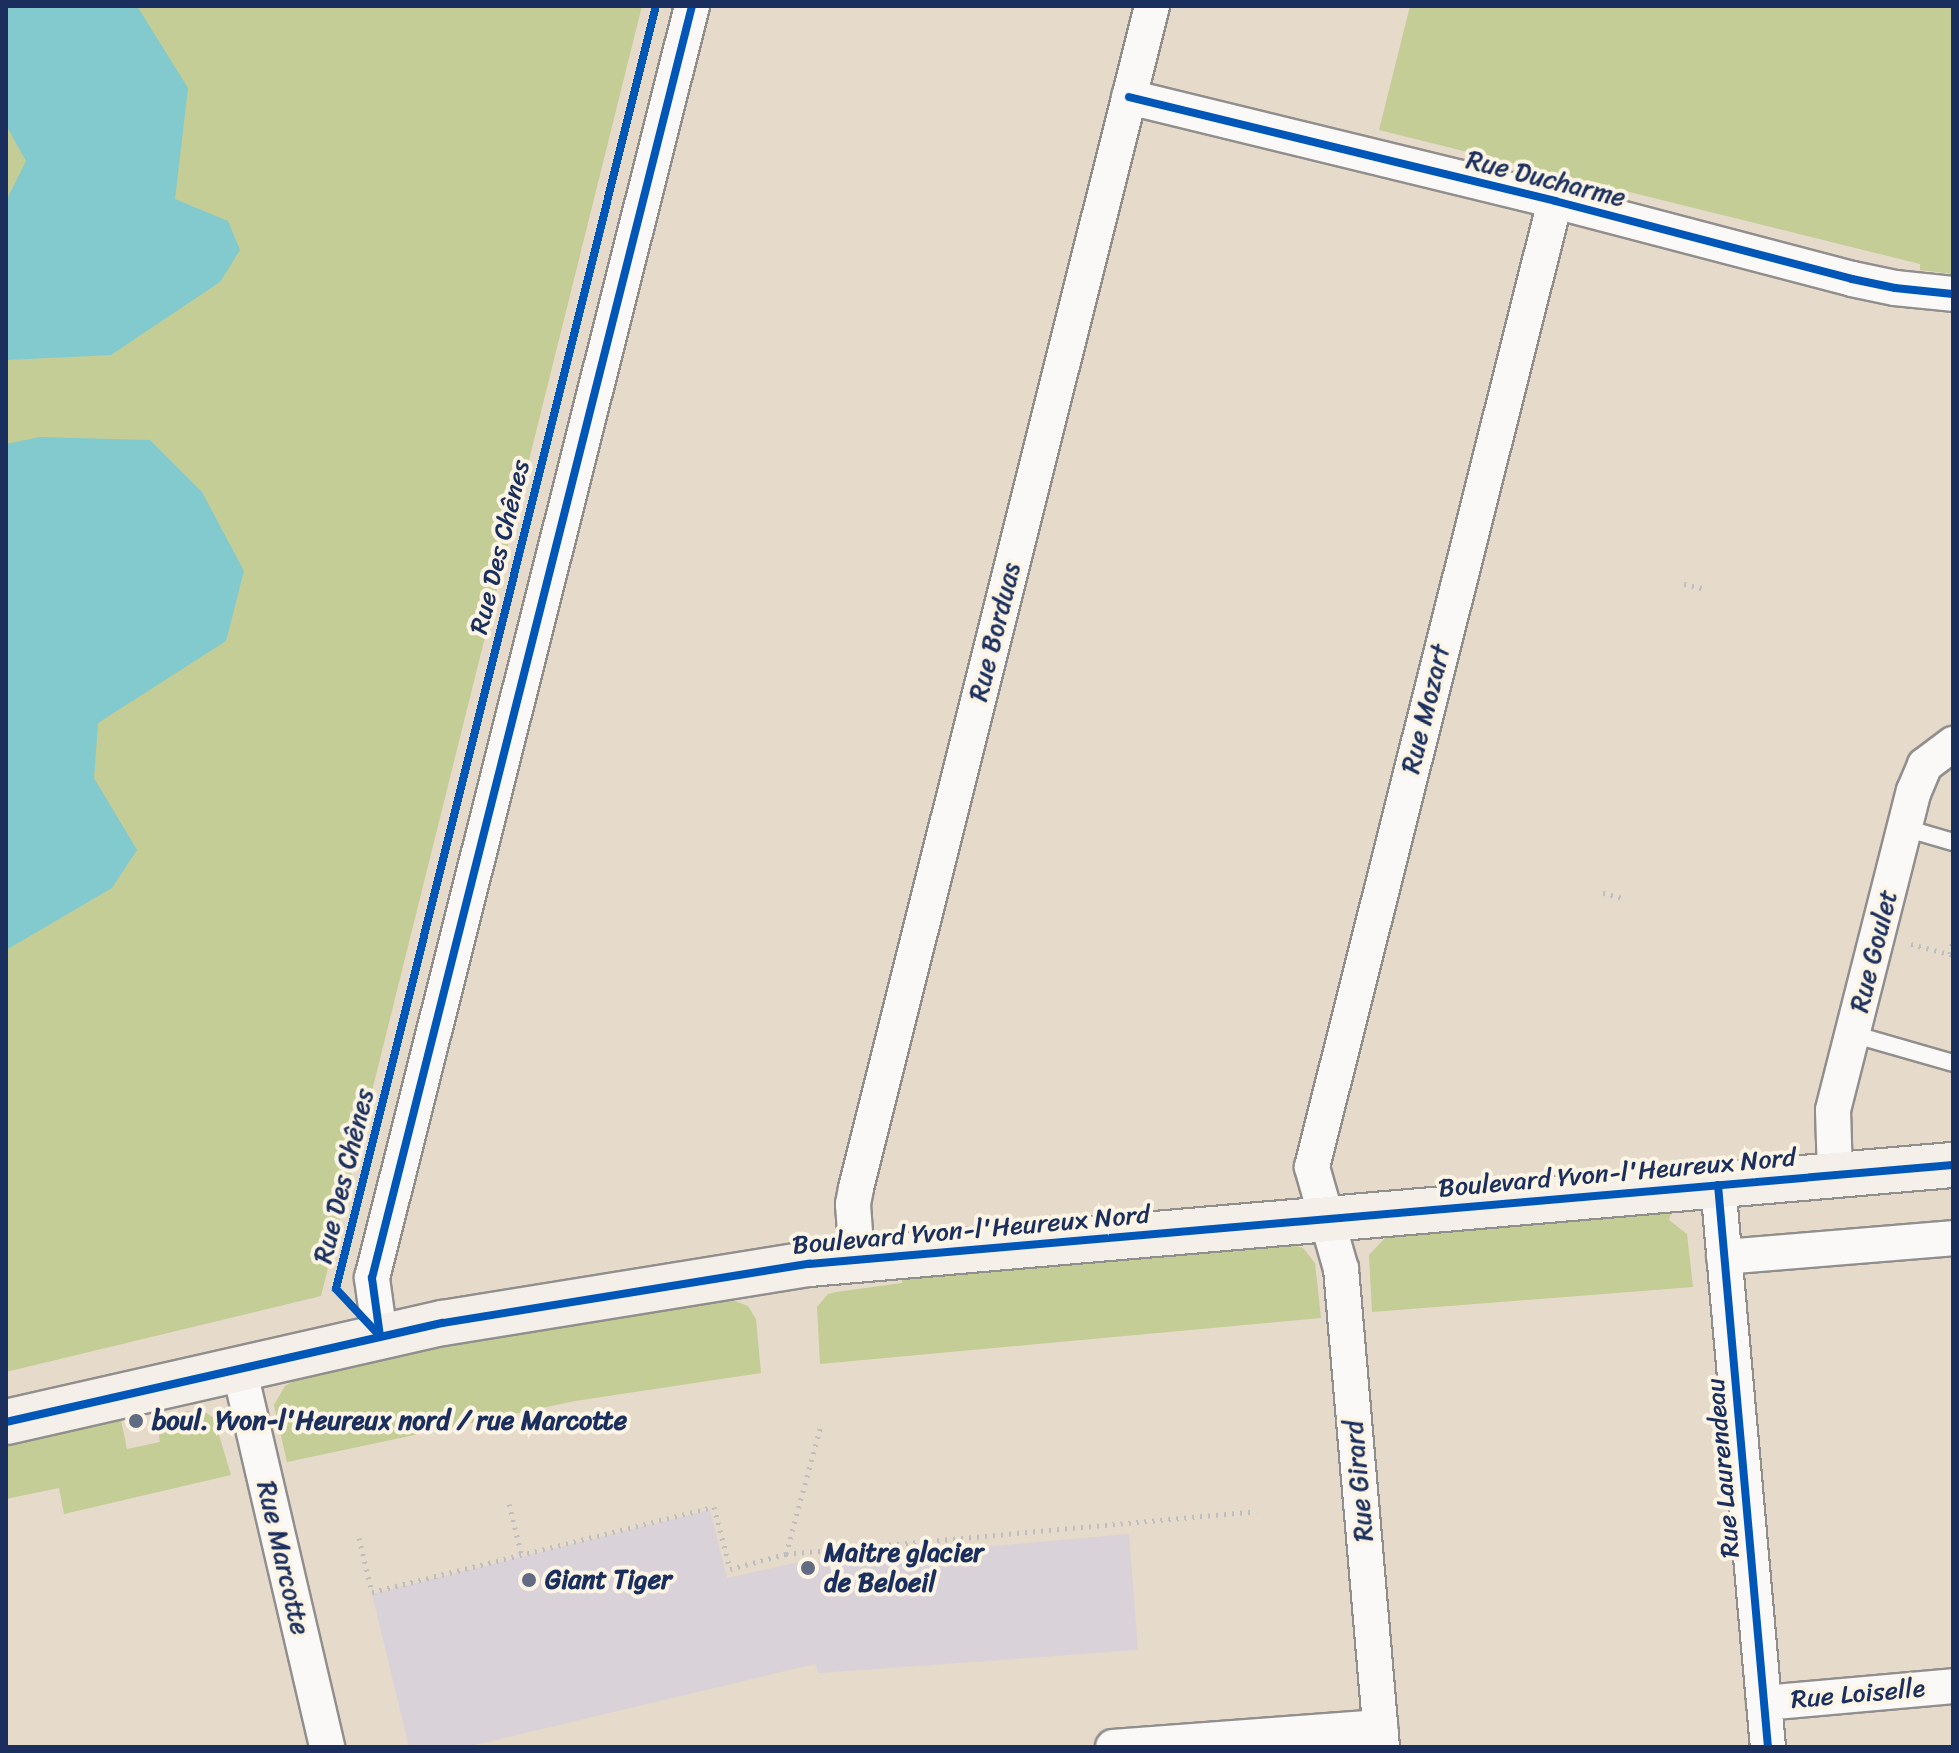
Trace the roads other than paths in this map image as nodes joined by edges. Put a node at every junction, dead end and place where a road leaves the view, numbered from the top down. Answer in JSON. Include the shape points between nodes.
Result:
{"nodes":[{"id":1,"x":692,"y":6,"type":"edge"},
{"id":2,"x":1152,"y":6,"type":"edge"},
{"id":3,"x":1129,"y":97,"type":"junction"},
{"id":4,"x":1555,"y":201,"type":"junction"},
{"id":5,"x":1953,"y":294,"type":"edge"},
{"id":6,"x":1953,"y":744,"type":"edge"},
{"id":7,"x":1905,"y":828,"type":"junction"},
{"id":8,"x":1953,"y":842,"type":"edge"},
{"id":9,"x":1852,"y":1034,"type":"junction"},
{"id":10,"x":1953,"y":1063,"type":"edge"},
{"id":11,"x":1953,"y":1165,"type":"edge"},
{"id":12,"x":1835,"y":1174,"type":"junction"},
{"id":13,"x":1718,"y":1185,"type":"junction"},
{"id":14,"x":1325,"y":1218,"type":"junction"},
{"id":15,"x":1953,"y":1238,"type":"edge"},
{"id":16,"x":1724,"y":1257,"type":"junction"},
{"id":17,"x":857,"y":1259,"type":"junction"},
{"id":18,"x":380,"y":1336,"type":"junction"},
{"id":19,"x":239,"y":1368,"type":"junction"},
{"id":20,"x":6,"y":1422,"type":"edge"},
{"id":21,"x":1953,"y":1686,"type":"edge"},
{"id":22,"x":1764,"y":1703,"type":"junction"},
{"id":23,"x":1381,"y":1737,"type":"edge"},
{"id":24,"x":327,"y":1747,"type":"edge"},
{"id":25,"x":1113,"y":1747,"type":"edge"},
{"id":26,"x":1768,"y":1747,"type":"edge"}],
"edges":[{"from":1,"to":18,"type":"street","name":"Rue Des Chênes","via":[[372,1278]]},
{"from":2,"to":3,"type":"street","name":"Rue Borduas"},
{"from":3,"to":4,"type":"street","name":"Rue Ducharme"},
{"from":3,"to":17,"type":"street","name":"Rue Borduas","via":[[856,1188]]},
{"from":4,"to":5,"type":"street","name":"Rue Ducharme","via":[[1852,279]]},
{"from":4,"to":14,"type":"street","name":"Rue Mozart","via":[[1312,1167]]},
{"from":6,"to":7,"type":"street","name":"Rue Goulet","via":[[1925,765]]},
{"from":7,"to":8,"type":"lane"},
{"from":7,"to":9,"type":"street","name":"Rue Goulet"},
{"from":9,"to":10,"type":"lane"},
{"from":9,"to":12,"type":"street","name":"Rue Goulet","via":[[1833,1110]]},
{"from":11,"to":12,"type":"street","name":"Boulevard Yvon-l'Heureux Nord"},
{"from":12,"to":13,"type":"street","name":"Boulevard Yvon-l'Heureux Nord"},
{"from":13,"to":14,"type":"street","name":"Boulevard Yvon-l'Heureux Nord"},
{"from":13,"to":16,"type":"street","name":"Rue Laurendeau"},
{"from":14,"to":17,"type":"street","name":"Boulevard Yvon-l'Heureux Nord"},
{"from":14,"to":23,"type":"street","name":"Rue Girard","via":[[1341,1269]]},
{"from":15,"to":16,"type":"street"},
{"from":16,"to":22,"type":"street","name":"Rue Laurendeau"},
{"from":17,"to":18,"type":"street","name":"Boulevard Yvon-l'Heureux Nord","via":[[616,1293]]},
{"from":18,"to":19,"type":"street","name":"Boulevard Yvon-l'Heureux Nord"},
{"from":19,"to":20,"type":"street","name":"Boulevard Yvon-l'Heureux Nord"},
{"from":19,"to":24,"type":"street","name":"Rue Marcotte"},
{"from":21,"to":22,"type":"street","name":"Rue Loiselle"},
{"from":22,"to":26,"type":"street","name":"Rue Laurendeau"},
{"from":23,"to":25,"type":"street"}]}
